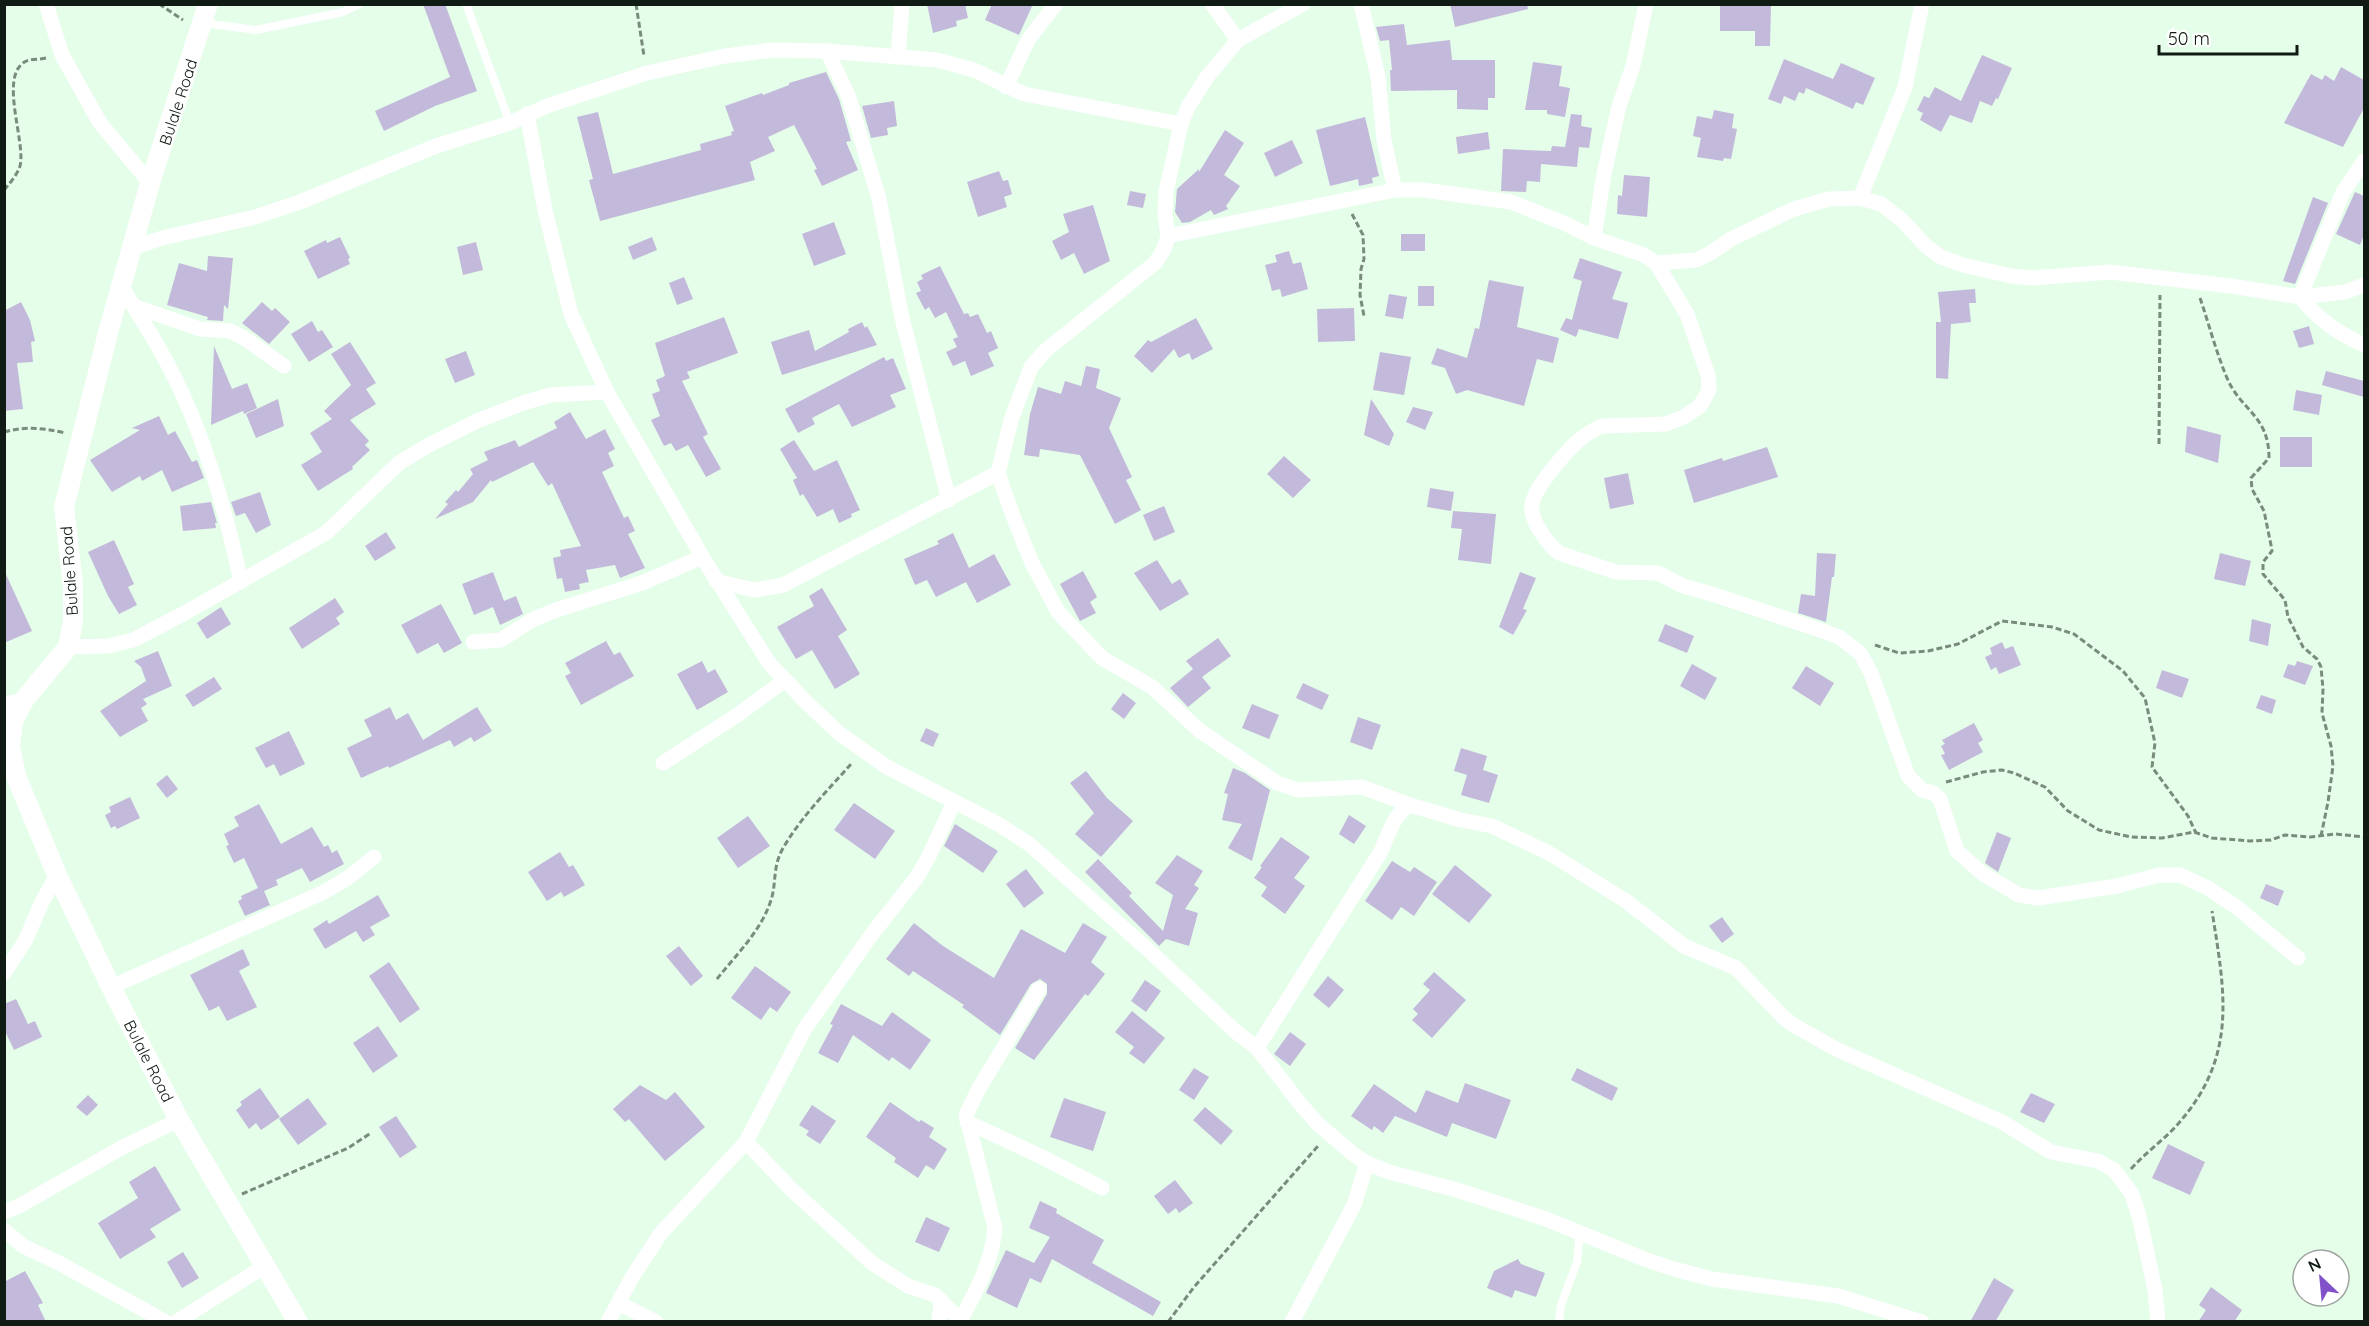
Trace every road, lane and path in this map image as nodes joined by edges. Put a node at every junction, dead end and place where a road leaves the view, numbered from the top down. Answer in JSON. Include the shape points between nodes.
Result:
{"nodes":[{"id":1,"x":46,"y":4,"type":"edge"},
{"id":2,"x":159,"y":4,"type":"edge"},
{"id":3,"x":360,"y":4,"type":"edge"},
{"id":4,"x":466,"y":4,"type":"edge"},
{"id":5,"x":636,"y":4,"type":"edge"},
{"id":6,"x":902,"y":4,"type":"edge"},
{"id":7,"x":1056,"y":4,"type":"edge"},
{"id":8,"x":1212,"y":4,"type":"edge"},
{"id":9,"x":1303,"y":4,"type":"edge"},
{"id":10,"x":1361,"y":4,"type":"edge"},
{"id":11,"x":1646,"y":4,"type":"edge"},
{"id":12,"x":1922,"y":4,"type":"edge"},
{"id":13,"x":205,"y":20,"type":"edge"},
{"id":14,"x":1238,"y":40,"type":"junction"},
{"id":15,"x":827,"y":51,"type":"junction"},
{"id":16,"x":62,"y":55,"type":"junction"},
{"id":17,"x":898,"y":57,"type":"junction"},
{"id":18,"x":647,"y":73,"type":"junction"},
{"id":19,"x":1006,"y":87,"type":"junction"},
{"id":20,"x":527,"y":114,"type":"junction"},
{"id":21,"x":510,"y":123,"type":"junction"},
{"id":22,"x":1181,"y":124,"type":"junction"},
{"id":23,"x":2364,"y":161,"type":"edge"},
{"id":24,"x":150,"y":183,"type":"junction"},
{"id":25,"x":4,"y":190,"type":"edge"},
{"id":26,"x":1395,"y":190,"type":"junction"},
{"id":27,"x":1860,"y":198,"type":"junction"},
{"id":28,"x":1346,"y":199,"type":"junction"},
{"id":29,"x":1167,"y":236,"type":"junction"},
{"id":30,"x":1594,"y":238,"type":"junction"},
{"id":31,"x":133,"y":248,"type":"junction"},
{"id":32,"x":1656,"y":263,"type":"junction"},
{"id":33,"x":2160,"y":278,"type":"junction"},
{"id":34,"x":2195,"y":283,"type":"junction"},
{"id":35,"x":2364,"y":285,"type":"edge"},
{"id":36,"x":122,"y":287,"type":"junction"},
{"id":37,"x":2300,"y":297,"type":"junction"},
{"id":38,"x":133,"y":306,"type":"junction"},
{"id":39,"x":1364,"y":316,"type":"dead end"},
{"id":40,"x":2364,"y":345,"type":"edge"},
{"id":41,"x":284,"y":366,"type":"dead end"},
{"id":42,"x":607,"y":392,"type":"junction"},
{"id":43,"x":4,"y":432,"type":"edge"},
{"id":44,"x":82,"y":436,"type":"junction"},
{"id":45,"x":2159,"y":444,"type":"dead end"},
{"id":46,"x":998,"y":472,"type":"junction"},
{"id":47,"x":950,"y":500,"type":"junction"},
{"id":48,"x":702,"y":557,"type":"junction"},
{"id":49,"x":716,"y":580,"type":"junction"},
{"id":50,"x":241,"y":582,"type":"junction"},
{"id":51,"x":1868,"y":641,"type":"dead end"},
{"id":52,"x":473,"y":642,"type":"dead end"},
{"id":53,"x":68,"y":648,"type":"junction"},
{"id":54,"x":785,"y":680,"type":"junction"},
{"id":55,"x":14,"y":702,"type":"edge"},
{"id":56,"x":863,"y":750,"type":"junction"},
{"id":57,"x":663,"y":763,"type":"dead end"},
{"id":58,"x":1922,"y":790,"type":"junction"},
{"id":59,"x":954,"y":802,"type":"junction"},
{"id":60,"x":1410,"y":805,"type":"junction"},
{"id":61,"x":2196,"y":833,"type":"junction"},
{"id":62,"x":2321,"y":836,"type":"junction"},
{"id":63,"x":2364,"y":837,"type":"edge"},
{"id":64,"x":374,"y":857,"type":"dead end"},
{"id":65,"x":57,"y":875,"type":"junction"},
{"id":66,"x":2208,"y":888,"type":"junction"},
{"id":67,"x":2298,"y":958,"type":"dead end"},
{"id":68,"x":4,"y":974,"type":"edge"},
{"id":69,"x":717,"y":979,"type":"dead end"},
{"id":70,"x":111,"y":987,"type":"junction"},
{"id":71,"x":1039,"y":989,"type":"dead end"},
{"id":72,"x":1257,"y":1048,"type":"junction"},
{"id":73,"x":179,"y":1120,"type":"junction"},
{"id":74,"x":967,"y":1122,"type":"junction"},
{"id":75,"x":371,"y":1132,"type":"dead end"},
{"id":76,"x":1329,"y":1134,"type":"junction"},
{"id":77,"x":746,"y":1142,"type":"junction"},
{"id":78,"x":1367,"y":1163,"type":"junction"},
{"id":79,"x":2122,"y":1179,"type":"junction"},
{"id":80,"x":1102,"y":1188,"type":"dead end"},
{"id":81,"x":227,"y":1200,"type":"junction"},
{"id":82,"x":4,"y":1212,"type":"edge"},
{"id":83,"x":4,"y":1230,"type":"edge"},
{"id":84,"x":1580,"y":1232,"type":"junction"},
{"id":85,"x":265,"y":1266,"type":"junction"},
{"id":86,"x":941,"y":1300,"type":"junction"},
{"id":87,"x":618,"y":1303,"type":"junction"},
{"id":88,"x":962,"y":1320,"type":"edge"},
{"id":89,"x":166,"y":1322,"type":"edge"},
{"id":90,"x":176,"y":1322,"type":"edge"},
{"id":91,"x":298,"y":1322,"type":"edge"},
{"id":92,"x":608,"y":1322,"type":"edge"},
{"id":93,"x":656,"y":1322,"type":"edge"},
{"id":94,"x":939,"y":1322,"type":"edge"},
{"id":95,"x":1168,"y":1322,"type":"edge"},
{"id":96,"x":1292,"y":1322,"type":"edge"},
{"id":97,"x":1559,"y":1322,"type":"edge"},
{"id":98,"x":1922,"y":1322,"type":"edge"},
{"id":99,"x":2157,"y":1322,"type":"edge"}],
"edges":[{"from":1,"to":16,"type":"street"},
{"from":2,"to":13,"type":"path"},
{"from":3,"to":13,"type":"lane","via":[[343,12],[256,30]]},
{"from":4,"to":21,"type":"lane"},
{"from":5,"to":18,"type":"path"},
{"from":6,"to":17,"type":"street"},
{"from":7,"to":19,"type":"street","via":[[1028,40]]},
{"from":8,"to":14,"type":"street"},
{"from":9,"to":14,"type":"street"},
{"from":10,"to":26,"type":"street"},
{"from":11,"to":30,"type":"street","via":[[1633,66],[1619,106]]},
{"from":12,"to":27,"type":"street","via":[[1905,87]]},
{"from":13,"to":24,"type":"street","name":"Bulale Road"},
{"from":14,"to":22,"type":"street","via":[[1207,77]]},
{"from":15,"to":17,"type":"street"},
{"from":15,"to":18,"type":"street","via":[[772,50]]},
{"from":15,"to":47,"type":"street","via":[[848,96],[879,199],[902,318]]},
{"from":16,"to":24,"type":"street","via":[[100,123]]},
{"from":16,"to":25,"type":"path","via":[[28,60],[16,75],[14,117],[21,155],[19,169]]},
{"from":17,"to":19,"type":"street","via":[[937,60],[974,70]]},
{"from":18,"to":20,"type":"street"},
{"from":19,"to":22,"type":"street","via":[[1047,100]]},
{"from":20,"to":21,"type":"street"},
{"from":20,"to":42,"type":"street","via":[[549,229],[571,314]]},
{"from":21,"to":31,"type":"street","via":[[436,146],[278,210]]},
{"from":22,"to":29,"type":"street","via":[[1166,192]]},
{"from":23,"to":37,"type":"street","via":[[2343,192]]},
{"from":24,"to":31,"type":"street","name":"Bulale Road"},
{"from":26,"to":28,"type":"street"},
{"from":26,"to":30,"type":"street","via":[[1511,202]]},
{"from":27,"to":32,"type":"street","via":[[1829,199],[1794,209],[1696,260]]},
{"from":27,"to":33,"type":"street","via":[[1881,204],[1932,252],[1963,265],[2032,278],[2103,272]]},
{"from":28,"to":29,"type":"street"},
{"from":28,"to":39,"type":"path","via":[[1363,235],[1360,295]]},
{"from":29,"to":46,"type":"street","via":[[1155,263],[1046,350],[1031,367],[1011,420]]},
{"from":30,"to":32,"type":"street"},
{"from":31,"to":36,"type":"street","name":"Bulale Road"},
{"from":32,"to":58,"type":"street","via":[[1687,314],[1708,375],[1706,399],[1684,417],[1666,424],[1602,426],[1592,430],[1539,488],[1532,504],[1537,524],[1552,548],[1568,556],[1616,572],[1658,573],[1683,586],[1839,637],[1860,653],[1871,673],[1908,776]]},
{"from":33,"to":34,"type":"street"},
{"from":33,"to":45,"type":"path"},
{"from":34,"to":37,"type":"street"},
{"from":34,"to":62,"type":"path","via":[[2227,379],[2265,430],[2269,447],[2269,458],[2251,478],[2252,489],[2264,511],[2272,551],[2263,562],[2263,574],[2285,600],[2288,617],[2303,648],[2318,659],[2321,667],[2322,712],[2333,766]]},
{"from":35,"to":37,"type":"street","via":[[2345,292]]},
{"from":36,"to":38,"type":"street"},
{"from":36,"to":44,"type":"street","name":"Bulale Road"},
{"from":37,"to":40,"type":"street","via":[[2341,335]]},
{"from":38,"to":41,"type":"street","via":[[200,329],[230,331]]},
{"from":38,"to":50,"type":"street","via":[[167,362],[191,416],[220,497]]},
{"from":42,"to":48,"type":"street"},
{"from":42,"to":50,"type":"street","via":[[550,395],[523,403],[427,446],[399,463],[326,533]]},
{"from":43,"to":44,"type":"path","via":[[42,427]]},
{"from":44,"to":53,"type":"street","name":"Bulale Road","via":[[64,507],[73,585]]},
{"from":46,"to":47,"type":"street"},
{"from":46,"to":60,"type":"street","via":[[1032,563],[1059,612],[1102,658],[1152,687],[1200,731],[1282,786],[1298,790],[1362,787]]},
{"from":47,"to":49,"type":"street","via":[[783,585],[754,590]]},
{"from":48,"to":49,"type":"street"},
{"from":48,"to":52,"type":"street","via":[[642,583],[556,610],[501,640]]},
{"from":49,"to":54,"type":"street","via":[[769,663]]},
{"from":50,"to":53,"type":"street","via":[[133,640]]},
{"from":51,"to":61,"type":"path","via":[[1887,650],[1915,653],[1958,644],[2002,621],[2074,634],[2123,672],[2145,698],[2155,743],[2152,767]]},
{"from":53,"to":55,"type":"street","name":"Bulale Road"},
{"from":54,"to":56,"type":"street","via":[[840,734]]},
{"from":54,"to":57,"type":"street"},
{"from":55,"to":65,"type":"street","name":"Bulale Road","via":[[10,746],[16,776]]},
{"from":56,"to":59,"type":"street"},
{"from":56,"to":69,"type":"path","via":[[784,847],[776,862],[771,901],[765,914]]},
{"from":58,"to":61,"type":"path","via":[[1983,771],[2002,770],[2045,787],[2068,811],[2099,830],[2162,838]]},
{"from":58,"to":66,"type":"street","via":[[1933,793],[1942,802],[1960,856],[2023,897],[2048,897],[2159,875],[2181,875]]},
{"from":59,"to":72,"type":"street","via":[[1029,844]]},
{"from":59,"to":77,"type":"street","via":[[916,877],[804,1030]]},
{"from":60,"to":72,"type":"street","via":[[1401,811],[1380,853]]},
{"from":60,"to":79,"type":"street","via":[[1492,826],[1549,853],[1626,901],[1684,946],[1736,968],[1795,1026],[2002,1122],[2051,1152],[2098,1161]]},
{"from":61,"to":62,"type":"path","via":[[2250,841],[2271,840],[2280,835]]},
{"from":62,"to":63,"type":"path"},
{"from":64,"to":70,"type":"street","via":[[322,893]]},
{"from":65,"to":68,"type":"street"},
{"from":65,"to":70,"type":"street","name":"Bulale Road"},
{"from":66,"to":67,"type":"street"},
{"from":66,"to":79,"type":"path","via":[[2223,983],[2223,1018],[2211,1076],[2177,1125]]},
{"from":70,"to":73,"type":"street","name":"Bulale Road"},
{"from":71,"to":74,"type":"street","via":[[968,1107]]},
{"from":72,"to":76,"type":"street","via":[[1300,1105]]},
{"from":73,"to":81,"type":"street","name":"Bulale Road"},
{"from":73,"to":82,"type":"street"},
{"from":74,"to":80,"type":"street"},
{"from":74,"to":88,"type":"street","via":[[995,1228],[987,1266]]},
{"from":75,"to":81,"type":"path","via":[[348,1148]]},
{"from":76,"to":78,"type":"street"},
{"from":76,"to":95,"type":"path","via":[[1194,1287]]},
{"from":77,"to":86,"type":"street","via":[[872,1263],[908,1286]]},
{"from":77,"to":87,"type":"street","via":[[661,1233]]},
{"from":78,"to":84,"type":"street"},
{"from":78,"to":96,"type":"street","via":[[1354,1205]]},
{"from":79,"to":99,"type":"street","via":[[2139,1216],[2155,1290]]},
{"from":81,"to":85,"type":"street","name":"Bulale Road"},
{"from":83,"to":89,"type":"street","via":[[23,1246]]},
{"from":84,"to":97,"type":"lane","via":[[1577,1262]]},
{"from":84,"to":98,"type":"street","via":[[1674,1269],[1712,1279],[1838,1296]]},
{"from":85,"to":90,"type":"street"},
{"from":85,"to":91,"type":"street","name":"Bulale Road"},
{"from":86,"to":88,"type":"street"},
{"from":86,"to":94,"type":"street"},
{"from":87,"to":92,"type":"street"},
{"from":87,"to":93,"type":"street"}]}
